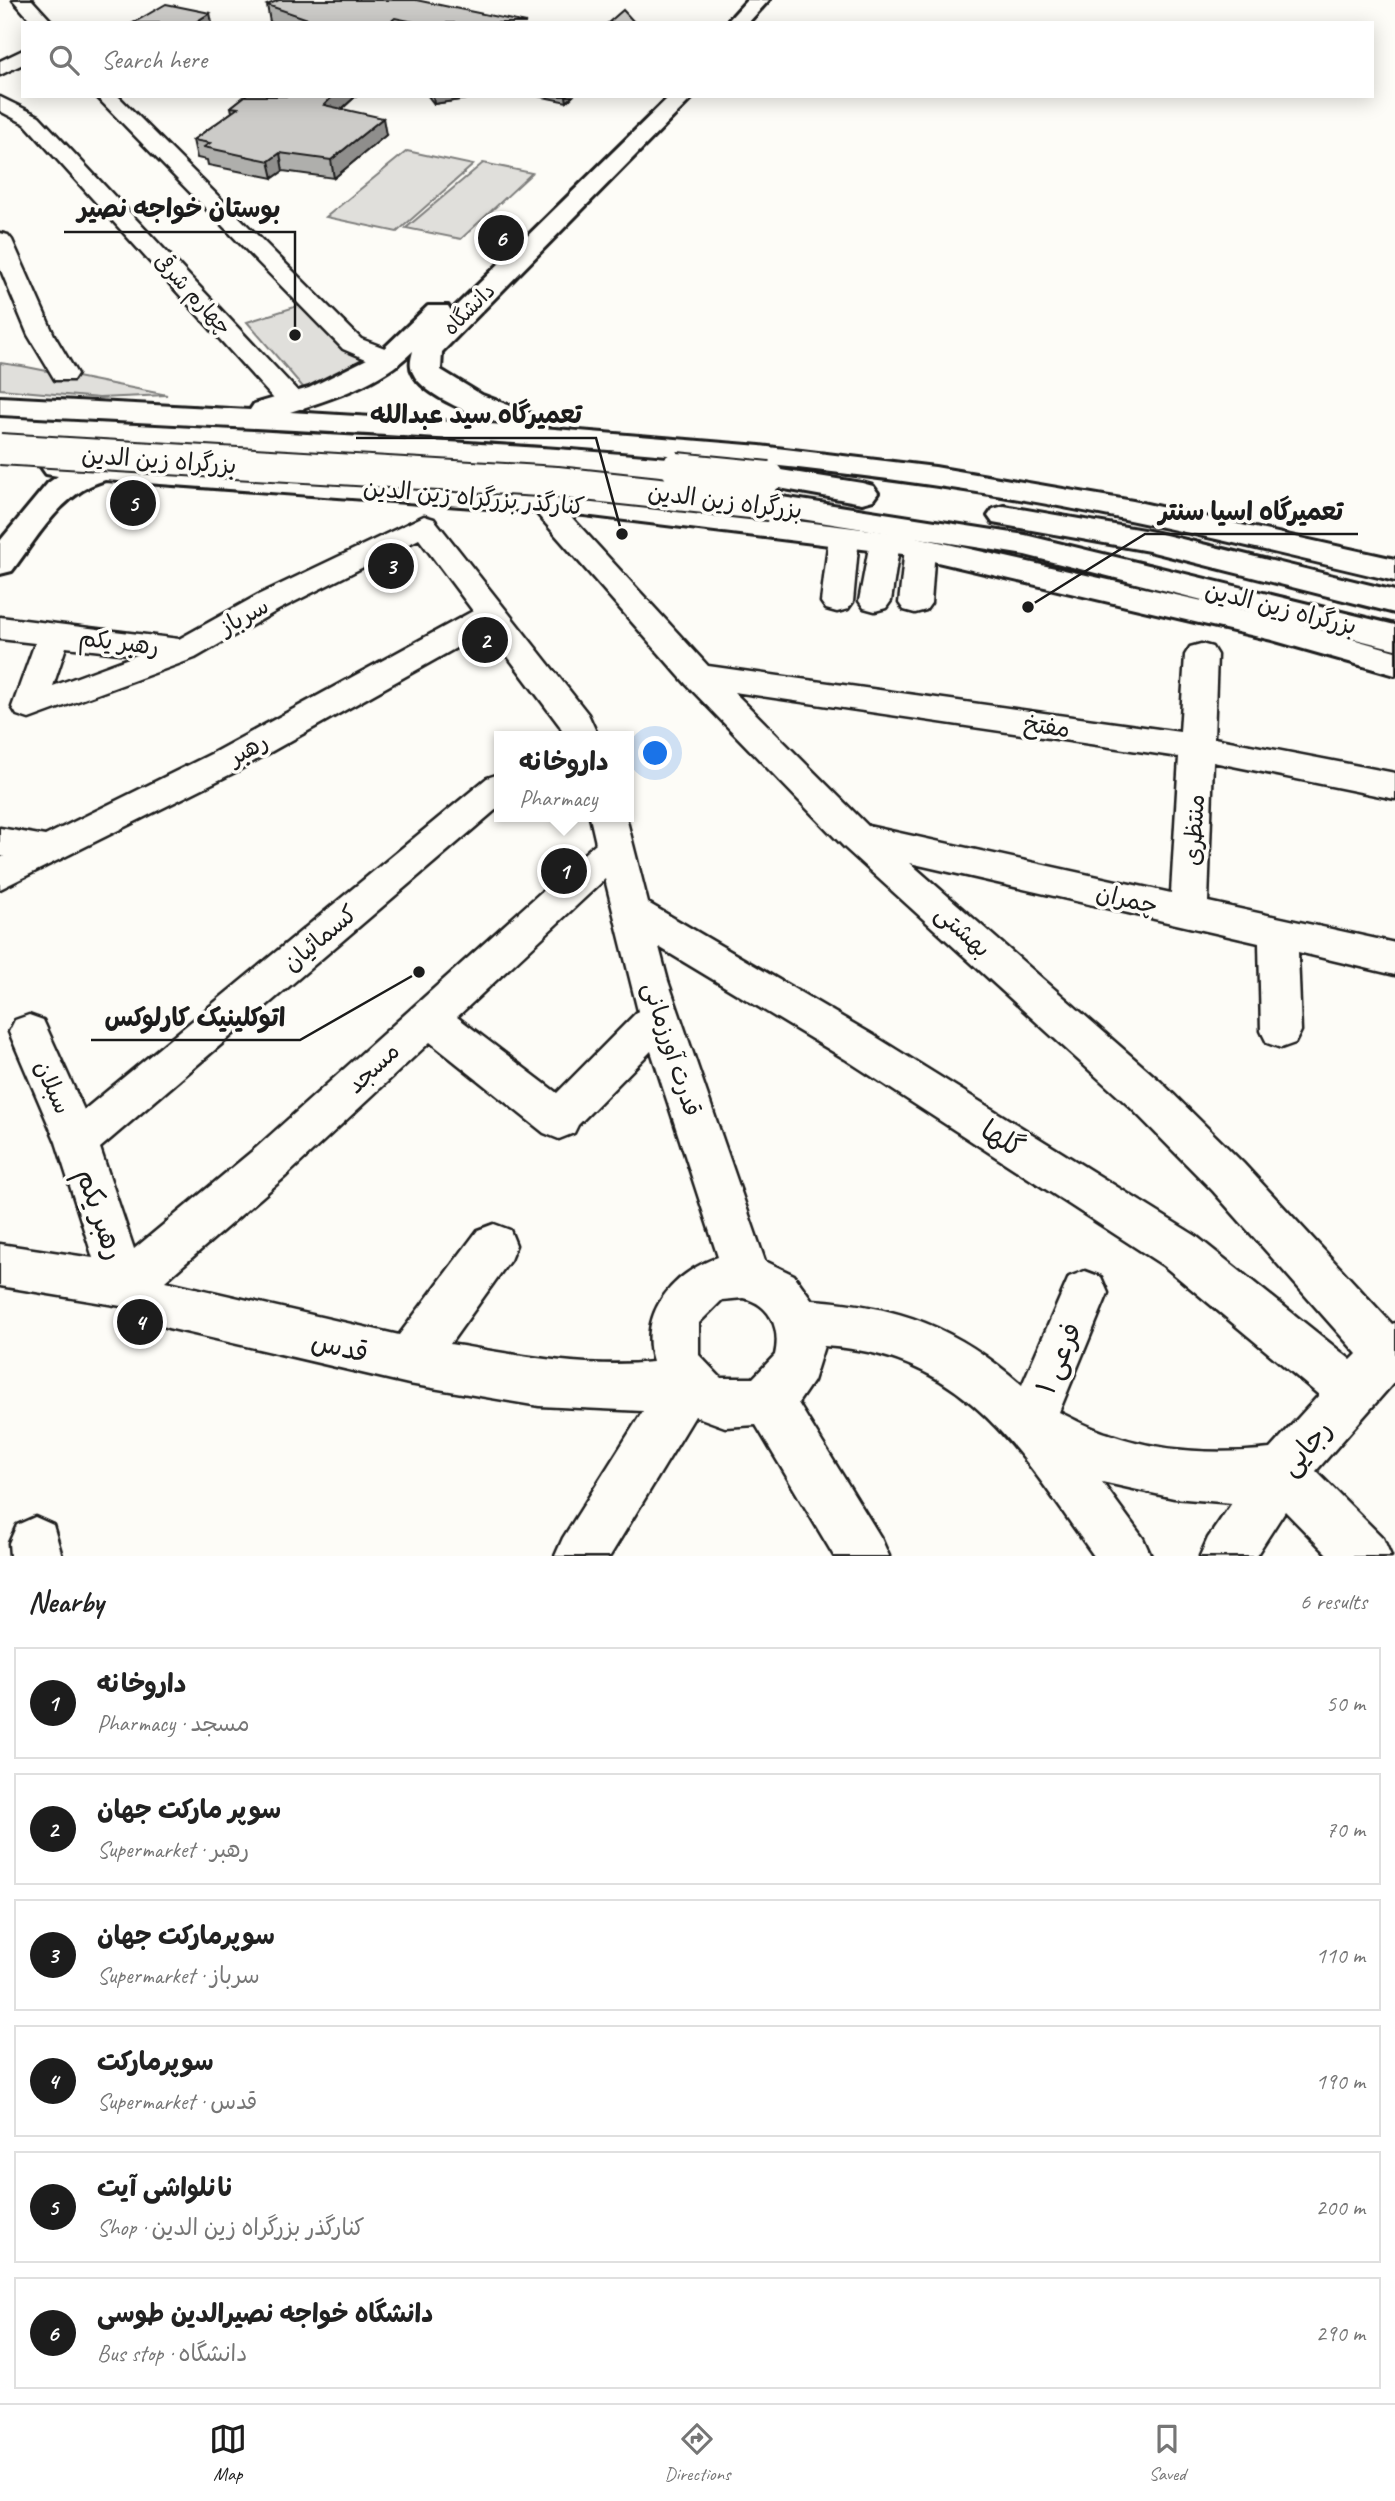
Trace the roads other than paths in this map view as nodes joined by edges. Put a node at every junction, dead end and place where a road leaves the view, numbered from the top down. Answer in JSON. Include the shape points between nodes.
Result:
{"nodes":[{"id":1,"x":22,"y":0,"type":"edge"},
{"id":2,"x":759,"y":0,"type":"edge"},
{"id":3,"x":780,"y":0,"type":"edge"},
{"id":4,"x":42,"y":21,"type":"edge"},
{"id":5,"x":738,"y":21,"type":"edge"},
{"id":6,"x":759,"y":21,"type":"edge"},
{"id":7,"x":109,"y":98,"type":"edge"},
{"id":8,"x":658,"y":98,"type":"edge"},
{"id":9,"x":681,"y":98,"type":"edge"},
{"id":10,"x":0,"y":103,"type":"edge"},
{"id":11,"x":613,"y":154,"type":"junction"},
{"id":12,"x":531,"y":234,"type":"junction"},
{"id":13,"x":0,"y":240,"type":"edge"},
{"id":14,"x":0,"y":297,"type":"edge"},
{"id":15,"x":30,"y":308,"type":"junction"},
{"id":16,"x":389,"y":359,"type":"junction"},
{"id":17,"x":64,"y":374,"type":"dead end"},
{"id":18,"x":293,"y":403,"type":"junction"},
{"id":19,"x":0,"y":406,"type":"edge"},
{"id":20,"x":228,"y":419,"type":"junction"},
{"id":21,"x":0,"y":422,"type":"edge"},
{"id":22,"x":474,"y":431,"type":"junction"},
{"id":23,"x":591,"y":438,"type":"junction"},
{"id":24,"x":0,"y":449,"type":"edge"},
{"id":25,"x":0,"y":463,"type":"edge"},
{"id":26,"x":41,"y":466,"type":"junction"},
{"id":27,"x":104,"y":470,"type":"junction"},
{"id":28,"x":769,"y":491,"type":"junction"},
{"id":29,"x":421,"y":492,"type":"junction"},
{"id":30,"x":542,"y":502,"type":"junction"},
{"id":31,"x":424,"y":525,"type":"junction"},
{"id":32,"x":844,"y":537,"type":"junction"},
{"id":33,"x":0,"y":542,"type":"edge"},
{"id":34,"x":885,"y":542,"type":"junction"},
{"id":35,"x":920,"y":548,"type":"junction"},
{"id":36,"x":0,"y":563,"type":"edge"},
{"id":37,"x":1395,"y":570,"type":"edge"},
{"id":38,"x":1237,"y":597,"type":"junction"},
{"id":39,"x":875,"y":601,"type":"dead end"},
{"id":40,"x":837,"y":602,"type":"dead end"},
{"id":41,"x":1395,"y":602,"type":"edge"},
{"id":42,"x":915,"y":603,"type":"dead end"},
{"id":43,"x":492,"y":614,"type":"junction"},
{"id":44,"x":0,"y":628,"type":"edge"},
{"id":45,"x":54,"y":634,"type":"junction"},
{"id":46,"x":1395,"y":637,"type":"edge"},
{"id":47,"x":1395,"y":648,"type":"edge"},
{"id":48,"x":184,"y":650,"type":"junction"},
{"id":49,"x":1201,"y":655,"type":"dead end"},
{"id":50,"x":1395,"y":663,"type":"edge"},
{"id":51,"x":698,"y":676,"type":"junction"},
{"id":52,"x":29,"y":707,"type":"joint"},
{"id":53,"x":571,"y":731,"type":"edge"},
{"id":54,"x":1198,"y":747,"type":"junction"},
{"id":55,"x":1395,"y":786,"type":"edge"},
{"id":56,"x":494,"y":791,"type":"edge"},
{"id":57,"x":612,"y":831,"type":"edge"},
{"id":58,"x":858,"y":838,"type":"junction"},
{"id":59,"x":0,"y":842,"type":"edge"},
{"id":60,"x":46,"y":850,"type":"junction"},
{"id":61,"x":0,"y":875,"type":"edge"},
{"id":62,"x":632,"y":912,"type":"junction"},
{"id":63,"x":1189,"y":913,"type":"junction"},
{"id":64,"x":1278,"y":933,"type":"junction"},
{"id":65,"x":688,"y":944,"type":"junction"},
{"id":66,"x":1395,"y":959,"type":"edge"},
{"id":67,"x":654,"y":998,"type":"junction"},
{"id":68,"x":428,"y":1017,"type":"junction"},
{"id":69,"x":29,"y":1031,"type":"dead end"},
{"id":70,"x":1280,"y":1031,"type":"dead end"},
{"id":71,"x":77,"y":1142,"type":"junction"},
{"id":72,"x":494,"y":1244,"type":"dead end"},
{"id":73,"x":0,"y":1265,"type":"edge"},
{"id":74,"x":748,"y":1278,"type":"junction"},
{"id":75,"x":126,"y":1285,"type":"junction"},
{"id":76,"x":1085,"y":1293,"type":"dead end"},
{"id":77,"x":799,"y":1322,"type":"junction"},
{"id":78,"x":1392,"y":1350,"type":"edge"},
{"id":79,"x":409,"y":1361,"type":"junction"},
{"id":80,"x":688,"y":1382,"type":"junction"},
{"id":81,"x":1353,"y":1392,"type":"junction"},
{"id":82,"x":768,"y":1397,"type":"junction"},
{"id":83,"x":1030,"y":1424,"type":"junction"},
{"id":84,"x":1282,"y":1472,"type":"junction"},
{"id":85,"x":581,"y":1556,"type":"edge"},
{"id":86,"x":863,"y":1556,"type":"edge"},
{"id":87,"x":1125,"y":1556,"type":"edge"},
{"id":88,"x":1226,"y":1556,"type":"edge"},
{"id":89,"x":1365,"y":1556,"type":"edge"}],
"edges":[{"from":1,"to":4,"type":"street"},
{"from":2,"to":5,"type":"main road"},
{"from":3,"to":6,"type":"main road"},
{"from":7,"to":16,"type":"street","via":[[352,344]]},
{"from":8,"to":11,"type":"main road","name":"دانشگاه"},
{"from":9,"to":11,"type":"main road","name":"دانشگاه"},
{"from":10,"to":18,"type":"street","name":"چهارم شرقی","via":[[32,120]]},
{"from":11,"to":12,"type":"main road","name":"دانشگاه"},
{"from":12,"to":16,"type":"main road","name":"دانشگاه"},
{"from":12,"to":23,"type":"main road","name":"دانشگاه","via":[[428,350],[426,373],[477,407]]},
{"from":13,"to":15,"type":"street"},
{"from":14,"to":15,"type":"street"},
{"from":15,"to":17,"type":"street"},
{"from":16,"to":18,"type":"main road","name":"دانشگاه"},
{"from":18,"to":20,"type":"main road","name":"دانشگاه"},
{"from":19,"to":20,"type":"main road"},
{"from":20,"to":22,"type":"main road"},
{"from":21,"to":28,"type":"main road","name":"بزرگراه زین الدین","bridge":true,"via":[[559,458]]},
{"from":22,"to":23,"type":"main road"},
{"from":22,"to":29,"type":"main road","via":[[530,450],[537,460],[533,475],[513,488]]},
{"from":23,"to":37,"type":"main road","via":[[869,467],[1091,501]]},
{"from":24,"to":28,"type":"main road","name":"بزرگراه زین الدین","bridge":true},
{"from":25,"to":26,"type":"main road","name":"کنارگذر بزرگراه زین الدین"},
{"from":26,"to":27,"type":"main road","name":"کنارگذر بزرگراه زین الدین"},
{"from":26,"to":33,"type":"main road","via":[[47,481],[44,489]]},
{"from":27,"to":29,"type":"main road","name":"کنارگذر بزرگراه زین الدین"},
{"from":27,"to":36,"type":"main road","via":[[77,478],[59,490]]},
{"from":28,"to":38,"type":"main road","name":"بزرگراه زین الدین","via":[[1025,545]]},
{"from":28,"to":41,"type":"main road","name":"بزرگراه زین الدین","via":[[1149,541]]},
{"from":29,"to":30,"type":"main road","name":"کنارگذر بزرگراه زین الدین"},
{"from":29,"to":31,"type":"street"},
{"from":30,"to":32,"type":"main road","name":"کنارگذر بزرگراه زین الدین"},
{"from":30,"to":51,"type":"street","name":"بهشتی"},
{"from":31,"to":43,"type":"street"},
{"from":31,"to":48,"type":"street","name":"سرباز"},
{"from":32,"to":34,"type":"main road","name":"کنارگذر بزرگراه زین الدین"},
{"from":32,"to":40,"type":"street"},
{"from":34,"to":35,"type":"main road","name":"کنارگذر بزرگراه زین الدین"},
{"from":34,"to":39,"type":"street"},
{"from":35,"to":42,"type":"street"},
{"from":35,"to":50,"type":"main road","name":"کنارگذر بزرگراه زین الدین","via":[[1274,629]]},
{"from":38,"to":46,"type":"main road","name":"بزرگراه زین الدین"},
{"from":38,"to":47,"type":"main road"},
{"from":43,"to":53,"type":"street"},
{"from":43,"to":60,"type":"street","name":"رهبر","via":[[223,763]]},
{"from":44,"to":45,"type":"street","name":"رهبر یکم"},
{"from":45,"to":48,"type":"street","name":"رهبر یکم"},
{"from":45,"to":52,"type":"street","name":"رهبر یکم"},
{"from":48,"to":52,"type":"street","name":"سرباز"},
{"from":49,"to":54,"type":"street","name":"منتظری"},
{"from":51,"to":54,"type":"street","name":"مفتخ"},
{"from":51,"to":58,"type":"street","name":"بهشتی"},
{"from":54,"to":55,"type":"street","name":"مفتخ"},
{"from":54,"to":63,"type":"street","name":"منتظری"},
{"from":56,"to":71,"type":"street","name":"کسمائیان"},
{"from":57,"to":62,"type":"street","name":"قدرت آورزمانی"},
{"from":57,"to":68,"type":"street","name":"مسجد"},
{"from":58,"to":63,"type":"street","name":"چمران"},
{"from":58,"to":78,"type":"street","name":"بهشتی","via":[[1146,1095]]},
{"from":59,"to":60,"type":"street"},
{"from":60,"to":61,"type":"street","name":"رهبر"},
{"from":62,"to":65,"type":"street","name":"گلها"},
{"from":62,"to":67,"type":"street","name":"قدرت آورزمانی"},
{"from":63,"to":64,"type":"street","name":"چمران"},
{"from":64,"to":66,"type":"street","name":"چمران"},
{"from":64,"to":70,"type":"street"},
{"from":65,"to":67,"type":"street","via":[[664,955]]},
{"from":65,"to":81,"type":"street","name":"گلها","via":[[1180,1251]]},
{"from":67,"to":68,"type":"street","via":[[563,1115]]},
{"from":67,"to":74,"type":"street","name":"قدرت آورزمانی"},
{"from":68,"to":75,"type":"street","name":"مسجد","via":[[271,1162]]},
{"from":69,"to":71,"type":"street","name":"سبلان"},
{"from":71,"to":75,"type":"street","name":"رهبر یکم"},
{"from":72,"to":79,"type":"street"},
{"from":73,"to":75,"type":"street","name":"قدس"},
{"from":74,"to":77,"type":"street","via":[[780,1294]]},
{"from":74,"to":80,"type":"street","via":[[709,1282],[680,1308],[672,1346]]},
{"from":75,"to":79,"type":"street","name":"قدس","via":[[168,1306]]},
{"from":76,"to":83,"type":"street","name":"فرعی ۱"},
{"from":77,"to":82,"type":"street","via":[[802,1343],[797,1364],[785,1383]]},
{"from":77,"to":83,"type":"street","via":[[864,1326],[925,1345],[978,1378]]},
{"from":78,"to":81,"type":"street","name":"رجایی"},
{"from":79,"to":80,"type":"street","name":"قدس","via":[[538,1382],[630,1388]]},
{"from":80,"to":82,"type":"street","via":[[726,1403]]},
{"from":80,"to":85,"type":"street"},
{"from":81,"to":84,"type":"street","name":"رجایی"},
{"from":82,"to":86,"type":"street"},
{"from":83,"to":84,"type":"street","via":[[1107,1460],[1174,1473],[1231,1478]]},
{"from":83,"to":87,"type":"street"},
{"from":84,"to":88,"type":"street","name":"رجایی"},
{"from":84,"to":89,"type":"street"}]}
